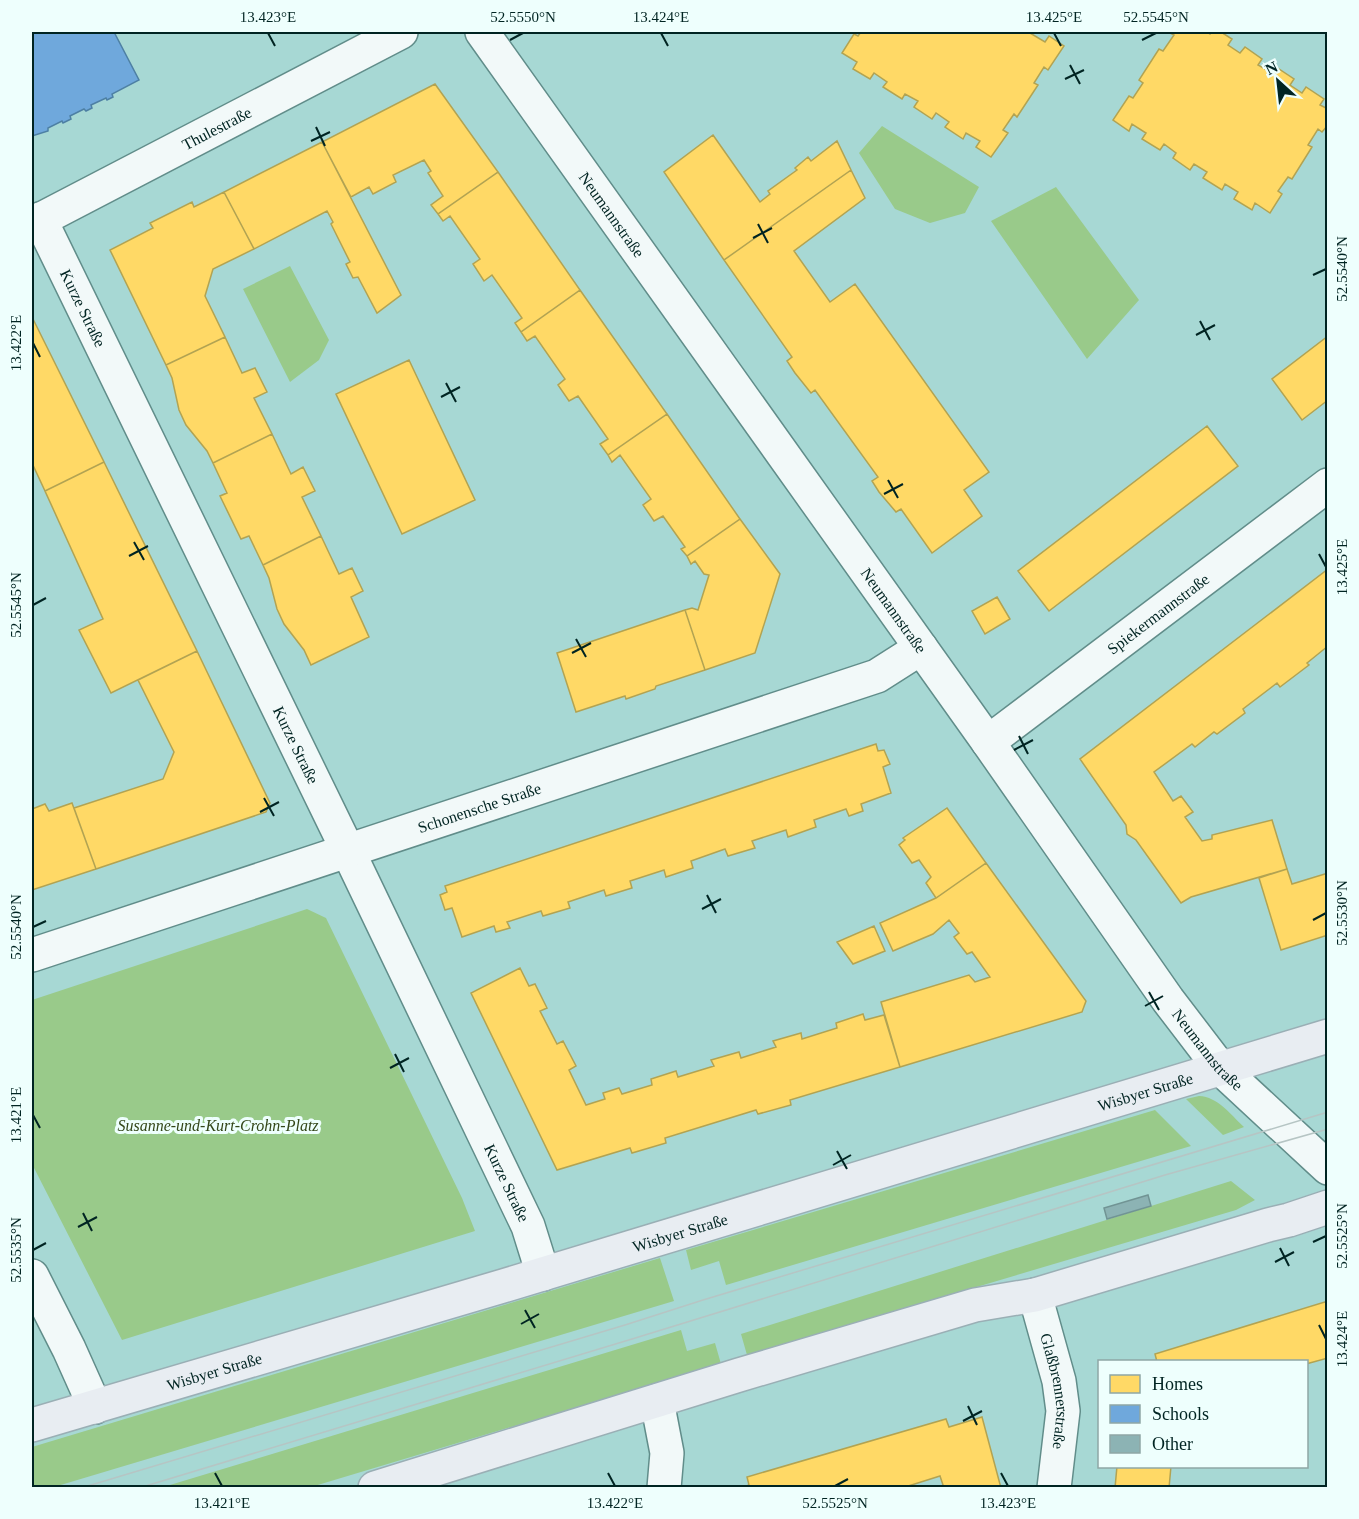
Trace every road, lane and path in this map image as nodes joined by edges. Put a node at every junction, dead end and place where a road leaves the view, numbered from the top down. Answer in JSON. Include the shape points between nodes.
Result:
{"nodes":[{"id":1,"x":401,"y":32,"type":"edge"},
{"id":2,"x":482,"y":32,"type":"edge"},
{"id":3,"x":36,"y":221,"type":"edge"},
{"id":4,"x":1328,"y":485,"type":"edge"},
{"id":5,"x":921,"y":648,"type":"junction"},
{"id":6,"x":988,"y":742,"type":"junction"},
{"id":7,"x":348,"y":851,"type":"junction"},
{"id":8,"x":32,"y":955,"type":"edge"},
{"id":9,"x":1328,"y":1036,"type":"edge"},
{"id":10,"x":1221,"y":1068,"type":"junction"},
{"id":11,"x":1328,"y":1168,"type":"edge"},
{"id":12,"x":1328,"y":1207,"type":"edge"},
{"id":13,"x":543,"y":1274,"type":"junction"},
{"id":14,"x":32,"y":1276,"type":"edge"},
{"id":15,"x":1035,"y":1295,"type":"junction"},
{"id":16,"x":657,"y":1401,"type":"junction"},
{"id":17,"x":95,"y":1407,"type":"junction"},
{"id":18,"x":32,"y":1425,"type":"edge"},
{"id":19,"x":375,"y":1488,"type":"edge"},
{"id":20,"x":664,"y":1488,"type":"edge"},
{"id":21,"x":1054,"y":1488,"type":"edge"}],
"edges":[{"from":1,"to":3,"type":"street","name":"Thulestraße"},
{"from":2,"to":5,"type":"street","name":"Neumannstraße"},
{"from":3,"to":7,"type":"street","name":"Kurze Straße"},
{"from":4,"to":6,"type":"street","name":"Spiekermannstraße"},
{"from":5,"to":6,"type":"street","name":"Neumannstraße"},
{"from":5,"to":7,"type":"street","name":"Schonensche Straße","via":[[877,676]]},
{"from":6,"to":10,"type":"street","name":"Neumannstraße","via":[[1168,1000]]},
{"from":7,"to":8,"type":"street","name":"Schonensche Straße"},
{"from":7,"to":13,"type":"street","name":"Kurze Straße","via":[[528,1226]]},
{"from":9,"to":10,"type":"main road","name":"Wisbyer Straße"},
{"from":10,"to":11,"type":"street","name":"Neumannstraße"},
{"from":10,"to":13,"type":"main road","name":"Wisbyer Straße"},
{"from":12,"to":15,"type":"main road"},
{"from":13,"to":17,"type":"main road","name":"Wisbyer Straße"},
{"from":14,"to":17,"type":"street"},
{"from":15,"to":16,"type":"main road","via":[[975,1305]]},
{"from":15,"to":21,"type":"street","name":"Glaßbrennerstraße","via":[[1059,1381],[1063,1411]]},
{"from":16,"to":19,"type":"main road"},
{"from":16,"to":20,"type":"street","via":[[667,1453]]},
{"from":17,"to":18,"type":"main road","name":"Wisbyer Straße"}]}
